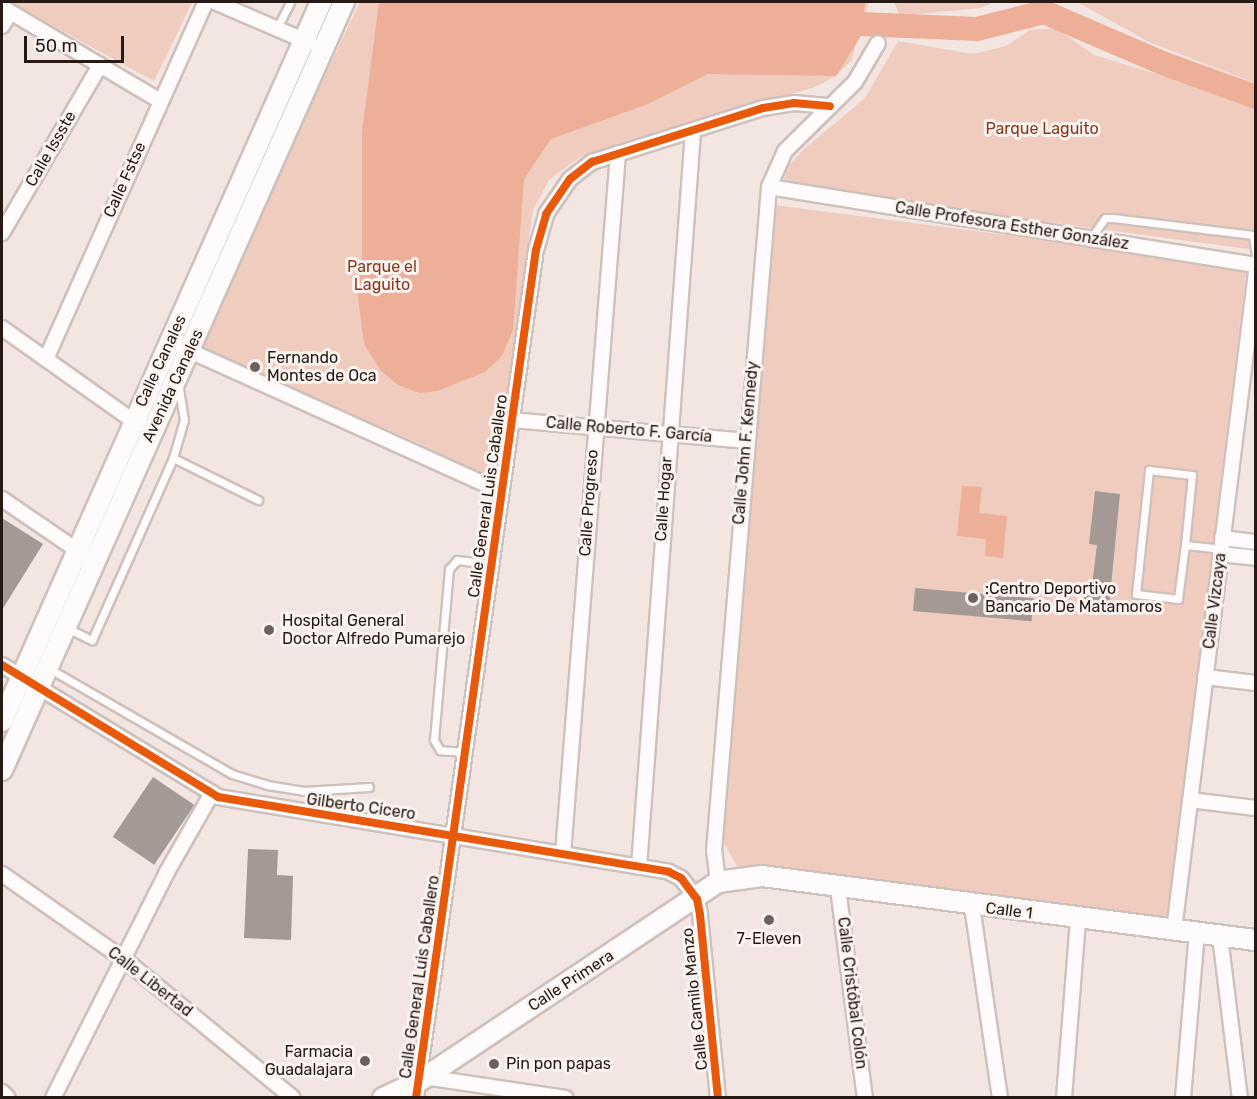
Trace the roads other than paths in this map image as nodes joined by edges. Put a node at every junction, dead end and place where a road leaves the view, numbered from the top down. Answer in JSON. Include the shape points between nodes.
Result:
{"nodes":[{"id":1,"x":206,"y":2,"type":"edge"},
{"id":2,"x":215,"y":2,"type":"edge"},
{"id":3,"x":290,"y":2,"type":"edge"},
{"id":4,"x":321,"y":2,"type":"edge"},
{"id":5,"x":344,"y":2,"type":"edge"},
{"id":6,"x":6,"y":10,"type":"edge"},
{"id":7,"x":2,"y":26,"type":"edge"},
{"id":8,"x":277,"y":28,"type":"junction"},
{"id":9,"x":305,"y":41,"type":"junction"},
{"id":10,"x":878,"y":43,"type":"dead end"},
{"id":11,"x":323,"y":49,"type":"junction"},
{"id":12,"x":100,"y":65,"type":"junction"},
{"id":13,"x":159,"y":101,"type":"junction"},
{"id":14,"x":830,"y":106,"type":"junction"},
{"id":15,"x":693,"y":131,"type":"junction"},
{"id":16,"x":618,"y":153,"type":"junction"},
{"id":17,"x":769,"y":187,"type":"junction"},
{"id":18,"x":2,"y":233,"type":"edge"},
{"id":19,"x":1091,"y":238,"type":"junction"},
{"id":20,"x":1256,"y":257,"type":"edge"},
{"id":21,"x":1256,"y":265,"type":"edge"},
{"id":22,"x":1256,"y":272,"type":"edge"},
{"id":23,"x":2,"y":328,"type":"edge"},
{"id":24,"x":170,"y":342,"type":"junction"},
{"id":25,"x":189,"y":352,"type":"junction"},
{"id":26,"x":46,"y":359,"type":"junction"},
{"id":27,"x":176,"y":378,"type":"junction"},
{"id":28,"x":133,"y":420,"type":"junction"},
{"id":29,"x":513,"y":420,"type":"junction"},
{"id":30,"x":594,"y":427,"type":"junction"},
{"id":31,"x":152,"y":434,"type":"junction"},
{"id":32,"x":668,"y":434,"type":"junction"},
{"id":33,"x":746,"y":441,"type":"junction"},
{"id":34,"x":173,"y":458,"type":"junction"},
{"id":35,"x":502,"y":492,"type":"junction"},
{"id":36,"x":2,"y":499,"type":"edge"},
{"id":37,"x":258,"y":500,"type":"dead end"},
{"id":38,"x":1256,"y":542,"type":"edge"},
{"id":39,"x":1185,"y":545,"type":"junction"},
{"id":40,"x":1221,"y":547,"type":"junction"},
{"id":41,"x":75,"y":550,"type":"junction"},
{"id":42,"x":1256,"y":558,"type":"edge"},
{"id":43,"x":93,"y":561,"type":"junction"},
{"id":44,"x":492,"y":564,"type":"junction"},
{"id":45,"x":55,"y":622,"type":"junction"},
{"id":46,"x":38,"y":661,"type":"junction"},
{"id":47,"x":2,"y":664,"type":"edge"},
{"id":48,"x":1205,"y":677,"type":"junction"},
{"id":49,"x":28,"y":683,"type":"junction"},
{"id":50,"x":1256,"y":683,"type":"edge"},
{"id":51,"x":2,"y":721,"type":"edge"},
{"id":52,"x":466,"y":753,"type":"junction"},
{"id":53,"x":2,"y":770,"type":"edge"},
{"id":54,"x":369,"y":787,"type":"dead end"},
{"id":55,"x":212,"y":793,"type":"junction"},
{"id":56,"x":1190,"y":800,"type":"junction"},
{"id":57,"x":1256,"y":808,"type":"edge"},
{"id":58,"x":455,"y":834,"type":"junction"},
{"id":59,"x":563,"y":854,"type":"junction"},
{"id":60,"x":639,"y":867,"type":"junction"},
{"id":61,"x":2,"y":874,"type":"edge"},
{"id":62,"x":718,"y":882,"type":"junction"},
{"id":63,"x":838,"y":888,"type":"junction"},
{"id":64,"x":697,"y":899,"type":"junction"},
{"id":65,"x":972,"y":906,"type":"junction"},
{"id":66,"x":1078,"y":919,"type":"junction"},
{"id":67,"x":1174,"y":930,"type":"junction"},
{"id":68,"x":1197,"y":933,"type":"junction"},
{"id":69,"x":1220,"y":936,"type":"junction"},
{"id":70,"x":1256,"y":940,"type":"edge"},
{"id":71,"x":125,"y":960,"type":"junction"},
{"id":72,"x":420,"y":1086,"type":"edge"},
{"id":73,"x":2,"y":1092,"type":"edge"},
{"id":74,"x":561,"y":1097,"type":"edge"},
{"id":75,"x":8,"y":1098,"type":"edge"},
{"id":76,"x":53,"y":1098,"type":"edge"},
{"id":77,"x":293,"y":1098,"type":"edge"},
{"id":78,"x":383,"y":1098,"type":"edge"},
{"id":79,"x":566,"y":1098,"type":"edge"},
{"id":80,"x":718,"y":1098,"type":"edge"},
{"id":81,"x":865,"y":1098,"type":"edge"},
{"id":82,"x":1000,"y":1098,"type":"edge"},
{"id":83,"x":1064,"y":1098,"type":"edge"},
{"id":84,"x":1183,"y":1098,"type":"edge"},
{"id":85,"x":1240,"y":1098,"type":"edge"}],
"edges":[{"from":1,"to":13,"type":"street","name":"Calle Fstse"},
{"from":2,"to":8,"type":"street"},
{"from":3,"to":8,"type":"lane"},
{"from":4,"to":9,"type":"main road","name":"Calle Canales"},
{"from":5,"to":11,"type":"main road","name":"Avenida Canales"},
{"from":6,"to":7,"type":"street"},
{"from":6,"to":12,"type":"street"},
{"from":8,"to":9,"type":"street"},
{"from":9,"to":11,"type":"street"},
{"from":9,"to":24,"type":"main road","name":"Calle Canales"},
{"from":10,"to":14,"type":"street","name":"Calle John F. Kennedy","via":[[855,82]]},
{"from":11,"to":25,"type":"main road","name":"Avenida Canales"},
{"from":12,"to":13,"type":"street"},
{"from":12,"to":18,"type":"street","name":"Calle Issste"},
{"from":13,"to":26,"type":"street","name":"Calle Fstse"},
{"from":14,"to":15,"type":"street","name":"Calle General Luis Caballero","via":[[782,104]]},
{"from":14,"to":17,"type":"street","name":"Calle John F. Kennedy","via":[[785,151]]},
{"from":15,"to":16,"type":"street","name":"Calle General Luis Caballero"},
{"from":15,"to":32,"type":"street","name":"Calle Hogar"},
{"from":16,"to":29,"type":"street","name":"Calle General Luis Caballero","via":[[583,167],[555,196],[546,214],[536,250]]},
{"from":16,"to":30,"type":"street","name":"Calle Progreso"},
{"from":17,"to":19,"type":"street","name":"Calle Profesora Esther González"},
{"from":17,"to":33,"type":"street","name":"Calle John F. Kennedy"},
{"from":19,"to":20,"type":"lane","via":[[1105,218],[1253,236]]},
{"from":19,"to":21,"type":"street","name":"Calle Profesora Esther González"},
{"from":22,"to":40,"type":"street","name":"Calle Vizcaya"},
{"from":23,"to":26,"type":"street"},
{"from":24,"to":25,"type":"street"},
{"from":24,"to":28,"type":"main road","name":"Calle Canales"},
{"from":25,"to":27,"type":"main road","name":"Avenida Canales"},
{"from":25,"to":35,"type":"street"},
{"from":26,"to":28,"type":"street"},
{"from":27,"to":31,"type":"main road","name":"Avenida Canales"},
{"from":27,"to":34,"type":"lane","via":[[183,396],[184,420]]},
{"from":28,"to":31,"type":"street"},
{"from":28,"to":41,"type":"main road","name":"Calle Canales"},
{"from":29,"to":30,"type":"street","name":"Calle Roberto F. García"},
{"from":29,"to":35,"type":"street","name":"Calle General Luis Caballero"},
{"from":30,"to":32,"type":"street","name":"Calle Roberto F. García"},
{"from":30,"to":59,"type":"street","name":"Calle Progreso"},
{"from":31,"to":43,"type":"main road","name":"Avenida Canales"},
{"from":32,"to":33,"type":"street","name":"Calle Roberto F. García"},
{"from":32,"to":60,"type":"street","name":"Calle Hogar"},
{"from":33,"to":62,"type":"street","name":"Calle John F. Kennedy","via":[[714,852]]},
{"from":34,"to":37,"type":"lane"},
{"from":34,"to":45,"type":"lane","via":[[92,640]]},
{"from":35,"to":44,"type":"street","name":"Calle General Luis Caballero"},
{"from":36,"to":41,"type":"street"},
{"from":38,"to":40,"type":"street"},
{"from":39,"to":39,"type":"lane","via":[[1178,599],[1136,594],[1149,470],[1192,475]]},
{"from":39,"to":40,"type":"lane"},
{"from":40,"to":42,"type":"street"},
{"from":40,"to":48,"type":"street","name":"Calle Vizcaya"},
{"from":41,"to":43,"type":"street"},
{"from":41,"to":45,"type":"main road","name":"Calle Canales"},
{"from":43,"to":45,"type":"main road","name":"Avenida Canales"},
{"from":44,"to":52,"type":"street","name":"Calle General Luis Caballero"},
{"from":44,"to":52,"type":"lane","via":[[457,560],[449,569],[434,740],[440,750]]},
{"from":45,"to":46,"type":"main road","name":"Calle Canales"},
{"from":46,"to":49,"type":"main road","name":"Calle Canales"},
{"from":46,"to":54,"type":"lane","via":[[232,774],[303,791]]},
{"from":47,"to":49,"type":"street","name":"Gilberto Cicero"},
{"from":48,"to":50,"type":"street"},
{"from":48,"to":56,"type":"street","name":"Calle Vizcaya"},
{"from":49,"to":51,"type":"main road","name":"Calle Canales"},
{"from":49,"to":53,"type":"main road"},
{"from":49,"to":55,"type":"street","name":"Gilberto Cicero"},
{"from":52,"to":58,"type":"street","name":"Calle General Luis Caballero"},
{"from":55,"to":58,"type":"street","name":"Gilberto Cicero","via":[[232,801]]},
{"from":55,"to":71,"type":"street","via":[[166,872]]},
{"from":56,"to":57,"type":"street"},
{"from":56,"to":67,"type":"street","name":"Calle Vizcaya"},
{"from":58,"to":59,"type":"street","name":"Gilberto Cicero"},
{"from":58,"to":72,"type":"street","name":"Calle General Luis Caballero"},
{"from":59,"to":60,"type":"street","name":"Gilberto Cicero"},
{"from":60,"to":64,"type":"street","name":"Gilberto Cicero","via":[[681,878]]},
{"from":61,"to":71,"type":"street","name":"Calle Libertad"},
{"from":62,"to":63,"type":"main road","name":"Calle 1","via":[[762,876]]},
{"from":62,"to":64,"type":"main road","name":"Calle Primera"},
{"from":63,"to":65,"type":"main road","name":"Calle 1"},
{"from":63,"to":81,"type":"street","name":"Calle Cristóbal Colón"},
{"from":64,"to":72,"type":"main road","name":"Calle Primera"},
{"from":64,"to":80,"type":"street","name":"Calle Camilo Manzo"},
{"from":65,"to":66,"type":"main road","name":"Calle 1"},
{"from":65,"to":82,"type":"street"},
{"from":66,"to":67,"type":"main road","name":"Calle 1"},
{"from":66,"to":83,"type":"street"},
{"from":67,"to":68,"type":"main road","name":"Calle 1"},
{"from":68,"to":69,"type":"main road","name":"Calle 1"},
{"from":68,"to":84,"type":"street"},
{"from":69,"to":70,"type":"main road","name":"Calle 1"},
{"from":69,"to":85,"type":"street"},
{"from":71,"to":76,"type":"street"},
{"from":71,"to":77,"type":"street","name":"Calle Libertad"},
{"from":72,"to":74,"type":"street"},
{"from":72,"to":78,"type":"main road","name":"Calle Primera"},
{"from":73,"to":75,"type":"street"},
{"from":74,"to":79,"type":"street"}]}
